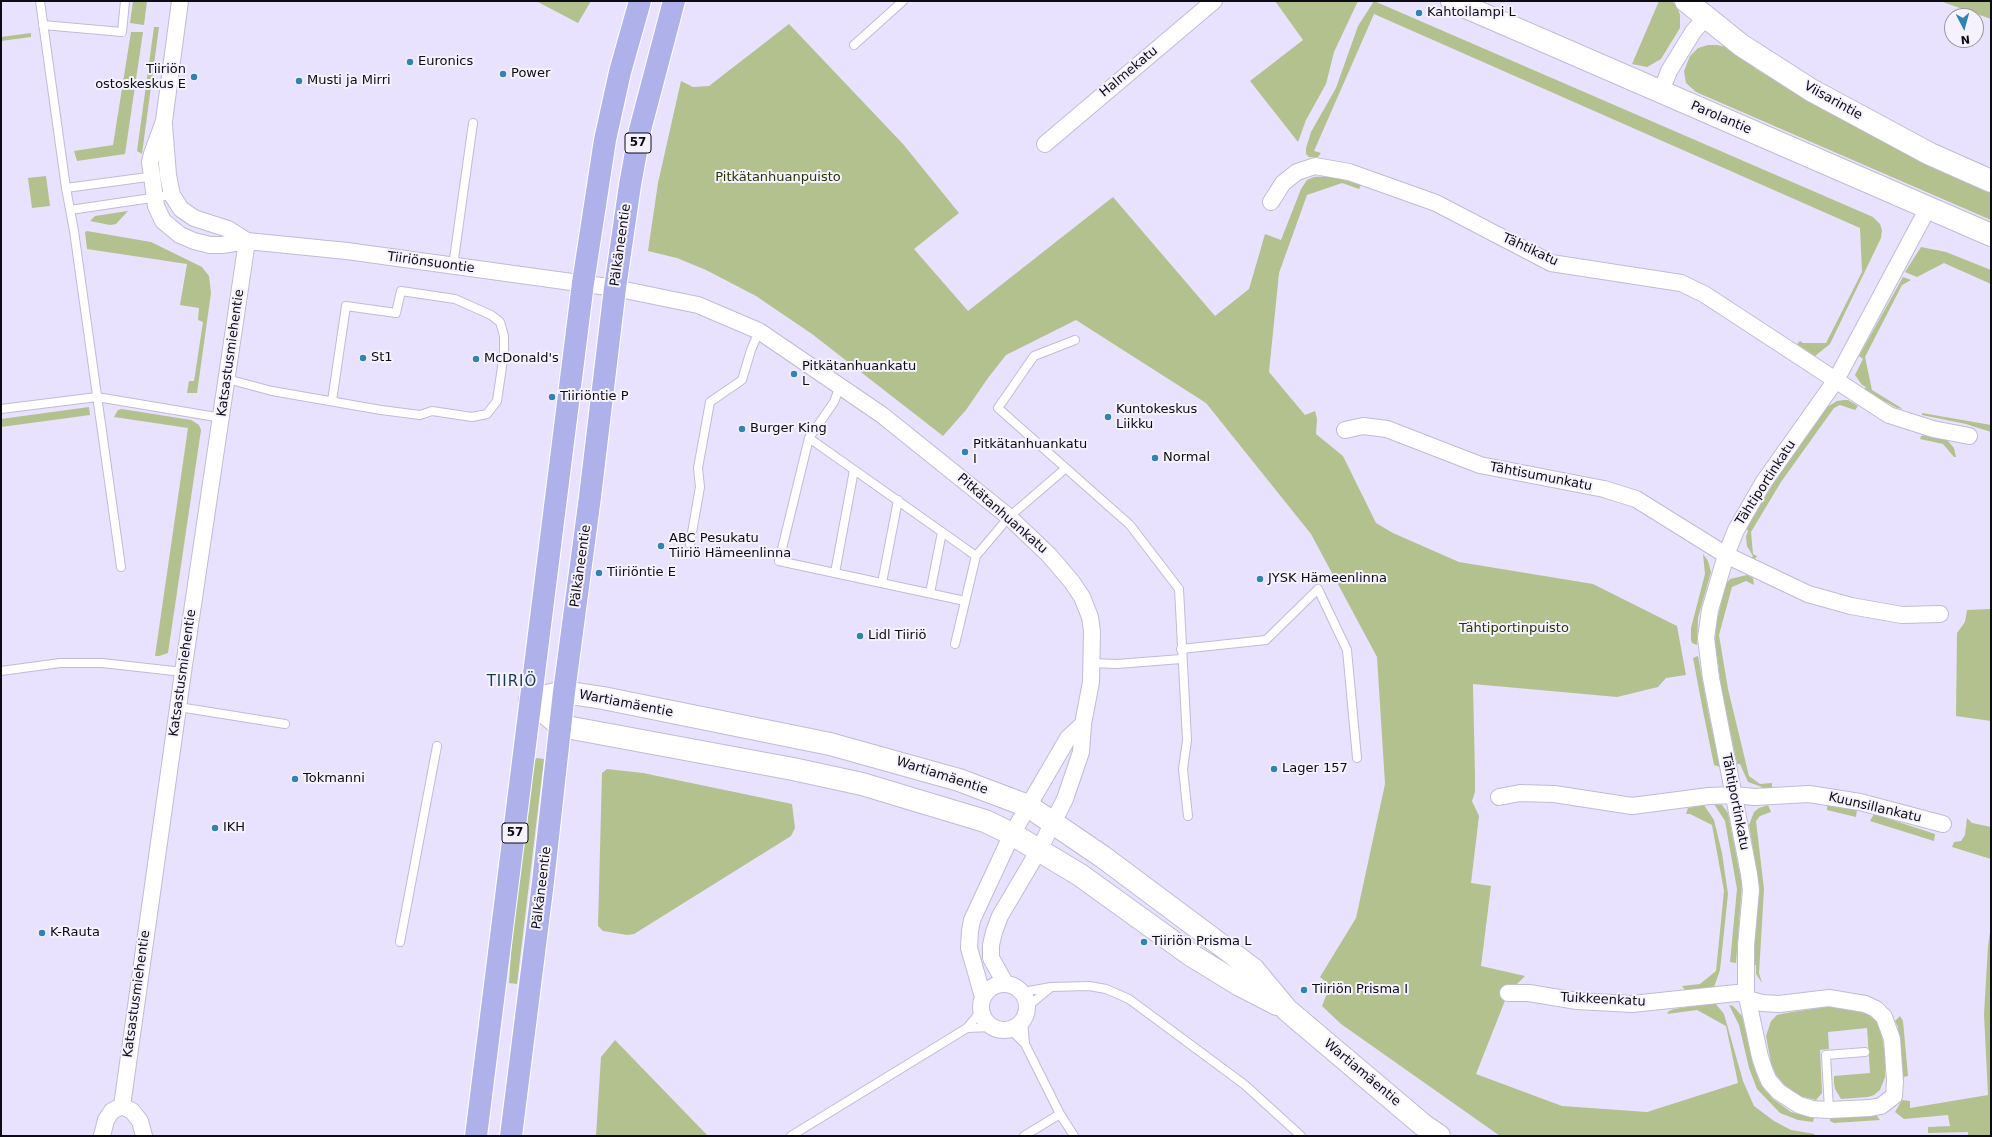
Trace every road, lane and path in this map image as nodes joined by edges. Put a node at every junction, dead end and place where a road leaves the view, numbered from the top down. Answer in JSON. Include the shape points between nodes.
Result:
{"nodes":[{"id":1,"x":40,"y":1,"type":"edge"},
{"id":2,"x":125,"y":1,"type":"edge"},
{"id":3,"x":180,"y":1,"type":"edge"},
{"id":4,"x":640,"y":1,"type":"edge"},
{"id":5,"x":674,"y":1,"type":"edge"},
{"id":6,"x":903,"y":1,"type":"edge"},
{"id":7,"x":1214,"y":1,"type":"edge"},
{"id":8,"x":1452,"y":1,"type":"edge"},
{"id":9,"x":1686,"y":1,"type":"edge"},
{"id":10,"x":1705,"y":18,"type":"junction"},
{"id":11,"x":43,"y":25,"type":"junction"},
{"id":12,"x":854,"y":45,"type":"dead end"},
{"id":13,"x":1661,"y":92,"type":"junction"},
{"id":14,"x":164,"y":121,"type":"junction"},
{"id":15,"x":473,"y":123,"type":"dead end"},
{"id":16,"x":1045,"y":144,"type":"dead end"},
{"id":17,"x":168,"y":175,"type":"junction"},
{"id":18,"x":152,"y":176,"type":"junction"},
{"id":19,"x":1991,"y":181,"type":"edge"},
{"id":20,"x":66,"y":188,"type":"junction"},
{"id":21,"x":172,"y":195,"type":"junction"},
{"id":22,"x":154,"y":198,"type":"junction"},
{"id":23,"x":1271,"y":202,"type":"dead end"},
{"id":24,"x":1928,"y":208,"type":"junction"},
{"id":25,"x":70,"y":210,"type":"junction"},
{"id":26,"x":1991,"y":235,"type":"edge"},
{"id":27,"x":247,"y":241,"type":"junction"},
{"id":28,"x":453,"y":266,"type":"junction"},
{"id":29,"x":583,"y":284,"type":"junction"},
{"id":30,"x":615,"y":288,"type":"junction"},
{"id":31,"x":759,"y":331,"type":"junction"},
{"id":32,"x":1075,"y":340,"type":"dead end"},
{"id":33,"x":227,"y":379,"type":"junction"},
{"id":34,"x":1836,"y":380,"type":"junction"},
{"id":35,"x":840,"y":386,"type":"junction"},
{"id":36,"x":97,"y":397,"type":"junction"},
{"id":37,"x":332,"y":401,"type":"junction"},
{"id":38,"x":1,"y":409,"type":"edge"},
{"id":39,"x":222,"y":418,"type":"junction"},
{"id":40,"x":1345,"y":430,"type":"dead end"},
{"id":41,"x":1969,"y":436,"type":"dead end"},
{"id":42,"x":809,"y":438,"type":"junction"},
{"id":43,"x":1066,"y":468,"type":"junction"},
{"id":44,"x":854,"y":470,"type":"junction"},
{"id":45,"x":898,"y":500,"type":"junction"},
{"id":46,"x":1009,"y":517,"type":"junction"},
{"id":47,"x":942,"y":532,"type":"junction"},
{"id":48,"x":690,"y":544,"type":"dead end"},
{"id":49,"x":1726,"y":555,"type":"junction"},
{"id":50,"x":976,"y":556,"type":"junction"},
{"id":51,"x":121,"y":567,"type":"dead end"},
{"id":52,"x":835,"y":573,"type":"junction"},
{"id":53,"x":882,"y":583,"type":"junction"},
{"id":54,"x":930,"y":593,"type":"junction"},
{"id":55,"x":965,"y":601,"type":"junction"},
{"id":56,"x":1940,"y":614,"type":"dead end"},
{"id":57,"x":955,"y":644,"type":"dead end"},
{"id":58,"x":1181,"y":649,"type":"junction"},
{"id":59,"x":1181,"y":658,"type":"junction"},
{"id":60,"x":1092,"y":663,"type":"junction"},
{"id":61,"x":1,"y":671,"type":"edge"},
{"id":62,"x":183,"y":672,"type":"junction"},
{"id":63,"x":564,"y":692,"type":"junction"},
{"id":64,"x":530,"y":700,"type":"junction"},
{"id":65,"x":179,"y":707,"type":"junction"},
{"id":66,"x":285,"y":724,"type":"dead end"},
{"id":67,"x":1083,"y":724,"type":"junction"},
{"id":68,"x":561,"y":726,"type":"junction"},
{"id":69,"x":437,"y":746,"type":"dead end"},
{"id":70,"x":1357,"y":758,"type":"dead end"},
{"id":71,"x":1734,"y":795,"type":"junction"},
{"id":72,"x":1499,"y":797,"type":"dead end"},
{"id":73,"x":1028,"y":806,"type":"junction"},
{"id":74,"x":1188,"y":816,"type":"dead end"},
{"id":75,"x":1054,"y":823,"type":"junction"},
{"id":76,"x":1943,"y":824,"type":"dead end"},
{"id":77,"x":1012,"y":834,"type":"junction"},
{"id":78,"x":1039,"y":850,"type":"junction"},
{"id":79,"x":400,"y":942,"type":"dead end"},
{"id":80,"x":1005,"y":983,"type":"junction"},
{"id":81,"x":1051,"y":987,"type":"junction"},
{"id":82,"x":1508,"y":993,"type":"dead end"},
{"id":83,"x":1746,"y":996,"type":"junction"},
{"id":84,"x":982,"y":1004,"type":"junction"},
{"id":85,"x":1024,"y":1007,"type":"junction"},
{"id":86,"x":1287,"y":1010,"type":"junction"},
{"id":87,"x":993,"y":1027,"type":"junction"},
{"id":88,"x":967,"y":1028,"type":"junction"},
{"id":89,"x":1010,"y":1029,"type":"junction"},
{"id":90,"x":1025,"y":1044,"type":"junction"},
{"id":91,"x":1865,"y":1052,"type":"dead end"},
{"id":92,"x":122,"y":1106,"type":"junction"},
{"id":93,"x":1829,"y":1110,"type":"junction"},
{"id":94,"x":1060,"y":1114,"type":"junction"},
{"id":95,"x":102,"y":1136,"type":"edge"},
{"id":96,"x":144,"y":1136,"type":"edge"},
{"id":97,"x":476,"y":1136,"type":"edge"},
{"id":98,"x":511,"y":1136,"type":"edge"},
{"id":99,"x":791,"y":1136,"type":"edge"},
{"id":100,"x":1024,"y":1136,"type":"edge"},
{"id":101,"x":1074,"y":1136,"type":"edge"},
{"id":102,"x":1301,"y":1136,"type":"edge"},
{"id":103,"x":1439,"y":1136,"type":"edge"}],
"edges":[{"from":1,"to":11,"type":"lane"},
{"from":2,"to":11,"type":"lane","via":[[122,32]]},
{"from":3,"to":14,"type":"street"},
{"from":4,"to":29,"type":"main road","number":"57","via":[[620,72],[605,140]]},
{"from":5,"to":30,"type":"main road","name":"Pälkäneentie","number":"57","via":[[640,130]]},
{"from":6,"to":12,"type":"lane"},
{"from":7,"to":16,"type":"street","name":"Halmekatu"},
{"from":8,"to":13,"type":"main road","name":"Parolantie"},
{"from":9,"to":10,"type":"main road","name":"Viisarintie"},
{"from":10,"to":13,"type":"street","via":[[1693,32]]},
{"from":10,"to":19,"type":"main road","name":"Viisarintie","via":[[1741,45],[1811,90],[1930,154]]},
{"from":11,"to":20,"type":"lane"},
{"from":13,"to":24,"type":"main road","name":"Parolantie"},
{"from":14,"to":17,"type":"street"},
{"from":14,"to":18,"type":"street","via":[[152,154]]},
{"from":15,"to":28,"type":"lane"},
{"from":17,"to":18,"type":"lane"},
{"from":17,"to":21,"type":"street"},
{"from":18,"to":20,"type":"lane"},
{"from":18,"to":22,"type":"street"},
{"from":20,"to":25,"type":"lane"},
{"from":21,"to":22,"type":"lane"},
{"from":21,"to":27,"type":"street","via":[[188,215],[228,229]]},
{"from":22,"to":25,"type":"lane"},
{"from":22,"to":27,"type":"street","via":[[163,221],[180,235],[194,241],[222,245]]},
{"from":23,"to":34,"type":"street","name":"Tähtikatu","via":[[1283,184],[1297,172],[1315,166],[1349,172],[1436,203],[1551,263],[1681,283],[1704,294]]},
{"from":24,"to":26,"type":"main road","name":"Parolantie"},
{"from":24,"to":34,"type":"street","name":"Tähtiportinkatu"},
{"from":25,"to":36,"type":"lane"},
{"from":27,"to":28,"type":"street","name":"Tiiriönsuontie","via":[[347,251]]},
{"from":27,"to":33,"type":"street","name":"Katsastusmiehentie"},
{"from":28,"to":29,"type":"street","name":"Tiiriönsuontie"},
{"from":29,"to":30,"type":"street","name":"Tiiriönsuontie"},
{"from":29,"to":64,"type":"main road","number":"57"},
{"from":30,"to":31,"type":"street","name":"Pitkätanhuankatu","via":[[698,305]]},
{"from":30,"to":63,"type":"main road","name":"Pälkäneentie","number":"57"},
{"from":31,"to":35,"type":"street","name":"Pitkätanhuankatu"},
{"from":31,"to":48,"type":"lane","via":[[742,380],[710,402],[698,468],[700,487]]},
{"from":32,"to":43,"type":"lane","via":[[1034,356],[998,408]]},
{"from":33,"to":37,"type":"lane","via":[[272,391]]},
{"from":33,"to":39,"type":"street","name":"Katsastusmiehentie"},
{"from":34,"to":41,"type":"street","name":"Tähtikatu","via":[[1889,415],[1933,429]]},
{"from":34,"to":49,"type":"street","name":"Tähtiportinkatu","via":[[1763,483],[1736,530]]},
{"from":35,"to":42,"type":"lane","via":[[834,402]]},
{"from":35,"to":46,"type":"street","name":"Pitkätanhuankatu","via":[[882,415]]},
{"from":36,"to":38,"type":"lane"},
{"from":36,"to":39,"type":"lane"},
{"from":36,"to":51,"type":"lane"},
{"from":37,"to":37,"type":"lane","via":[[346,306],[396,313],[401,291],[455,299],[491,315],[500,322],[504,336],[504,354],[497,401],[487,414],[472,417],[432,411],[420,415]]},
{"from":39,"to":62,"type":"street","name":"Katsastusmiehentie"},
{"from":40,"to":49,"type":"street","name":"Tähtisumunkatu","via":[[1363,426],[1387,429],[1480,465],[1604,489],[1636,499]]},
{"from":42,"to":44,"type":"lane"},
{"from":42,"to":52,"type":"lane","via":[[778,561]]},
{"from":43,"to":46,"type":"lane"},
{"from":43,"to":58,"type":"lane","via":[[1130,525],[1179,589]]},
{"from":44,"to":45,"type":"lane"},
{"from":44,"to":52,"type":"lane"},
{"from":45,"to":47,"type":"lane"},
{"from":45,"to":53,"type":"lane"},
{"from":46,"to":50,"type":"lane"},
{"from":46,"to":60,"type":"street","name":"Pitkätanhuankatu","via":[[1049,555],[1082,597],[1090,617]]},
{"from":47,"to":50,"type":"lane"},
{"from":47,"to":54,"type":"lane"},
{"from":49,"to":56,"type":"street","name":"Tähtisumunkatu","via":[[1808,594],[1851,606],[1902,615]]},
{"from":49,"to":71,"type":"street","name":"Tähtiportinkatu","via":[[1710,610],[1706,638],[1711,678]]},
{"from":50,"to":55,"type":"lane"},
{"from":52,"to":53,"type":"lane"},
{"from":53,"to":54,"type":"lane"},
{"from":54,"to":55,"type":"lane"},
{"from":55,"to":57,"type":"lane"},
{"from":58,"to":59,"type":"lane"},
{"from":58,"to":70,"type":"lane","via":[[1266,640],[1318,589],[1347,650]]},
{"from":59,"to":60,"type":"lane","via":[[1117,664]]},
{"from":59,"to":74,"type":"lane","via":[[1187,740],[1183,768]]},
{"from":60,"to":67,"type":"street","name":"Pitkätanhuankatu"},
{"from":61,"to":62,"type":"lane","via":[[60,663],[102,663]]},
{"from":62,"to":65,"type":"street","name":"Katsastusmiehentie"},
{"from":63,"to":64,"type":"main road","name":"Wartiamäentie"},
{"from":63,"to":68,"type":"main road","name":"Pälkäneentie","number":"57"},
{"from":63,"to":73,"type":"main road","name":"Wartiamäentie","via":[[830,744],[959,780]]},
{"from":64,"to":68,"type":"main road"},
{"from":64,"to":97,"type":"main road","number":"57"},
{"from":65,"to":66,"type":"lane"},
{"from":65,"to":92,"type":"street","name":"Katsastusmiehentie"},
{"from":67,"to":73,"type":"street","via":[[1068,738]]},
{"from":67,"to":75,"type":"street","name":"Pitkätanhuankatu","via":[[1081,752]]},
{"from":68,"to":77,"type":"main road","name":"Wartiamäentie","via":[[862,784],[985,821]]},
{"from":68,"to":98,"type":"main road","name":"Pälkäneentie","number":"57"},
{"from":69,"to":79,"type":"lane"},
{"from":71,"to":72,"type":"street","name":"Kuunsillankatu","via":[[1632,806],[1554,794],[1520,793]]},
{"from":71,"to":76,"type":"street","name":"Kuunsillankatu","via":[[1755,798],[1791,794],[1832,797]]},
{"from":71,"to":83,"type":"street","name":"Tähtiportinkatu","via":[[1751,890],[1746,946]]},
{"from":73,"to":75,"type":"main road","name":"Wartiamäentie"},
{"from":73,"to":77,"type":"street"},
{"from":75,"to":78,"type":"street","name":"Pitkätanhuankatu"},
{"from":75,"to":86,"type":"main road","name":"Wartiamäentie","via":[[1253,969]]},
{"from":77,"to":78,"type":"main road","name":"Wartiamäentie"},
{"from":77,"to":84,"type":"street","via":[[979,903],[970,931],[970,948]]},
{"from":78,"to":80,"type":"street","name":"Pitkätanhuankatu","via":[[1000,916],[990,945],[991,958]]},
{"from":78,"to":86,"type":"main road","name":"Wartiamäentie","via":[[1080,875],[1191,955]]},
{"from":80,"to":84,"type":"street","via":[[992,987]]},
{"from":80,"to":85,"type":"street","via":[[1018,988]]},
{"from":81,"to":85,"type":"lane"},
{"from":81,"to":85,"type":"lane"},
{"from":81,"to":102,"type":"lane","via":[[1089,986],[1106,989],[1129,998],[1245,1085]]},
{"from":82,"to":83,"type":"street","name":"Tuikkeenkatu","via":[[1632,1004]]},
{"from":83,"to":93,"type":"street","name":"Tähtiportinkatu","via":[[1760,1057],[1774,1087],[1798,1105]]},
{"from":83,"to":93,"type":"street","name":"Tähtiportinkatu","via":[[1762,1003],[1779,1004],[1829,998],[1846,1000],[1876,1009],[1884,1017],[1892,1039],[1894,1096],[1881,1106]]},
{"from":84,"to":87,"type":"street","via":[[984,1018]]},
{"from":84,"to":88,"type":"lane"},
{"from":85,"to":89,"type":"street"},
{"from":85,"to":90,"type":"lane"},
{"from":86,"to":103,"type":"main road","name":"Wartiamäentie"},
{"from":87,"to":88,"type":"lane"},
{"from":87,"to":89,"type":"street"},
{"from":88,"to":99,"type":"lane"},
{"from":89,"to":90,"type":"lane"},
{"from":90,"to":94,"type":"lane"},
{"from":91,"to":93,"type":"lane","via":[[1826,1055]]},
{"from":92,"to":95,"type":"street","via":[[112,1111],[106,1120]]},
{"from":92,"to":96,"type":"street","via":[[132,1111],[140,1121]]},
{"from":94,"to":100,"type":"lane"},
{"from":94,"to":101,"type":"lane"}]}
